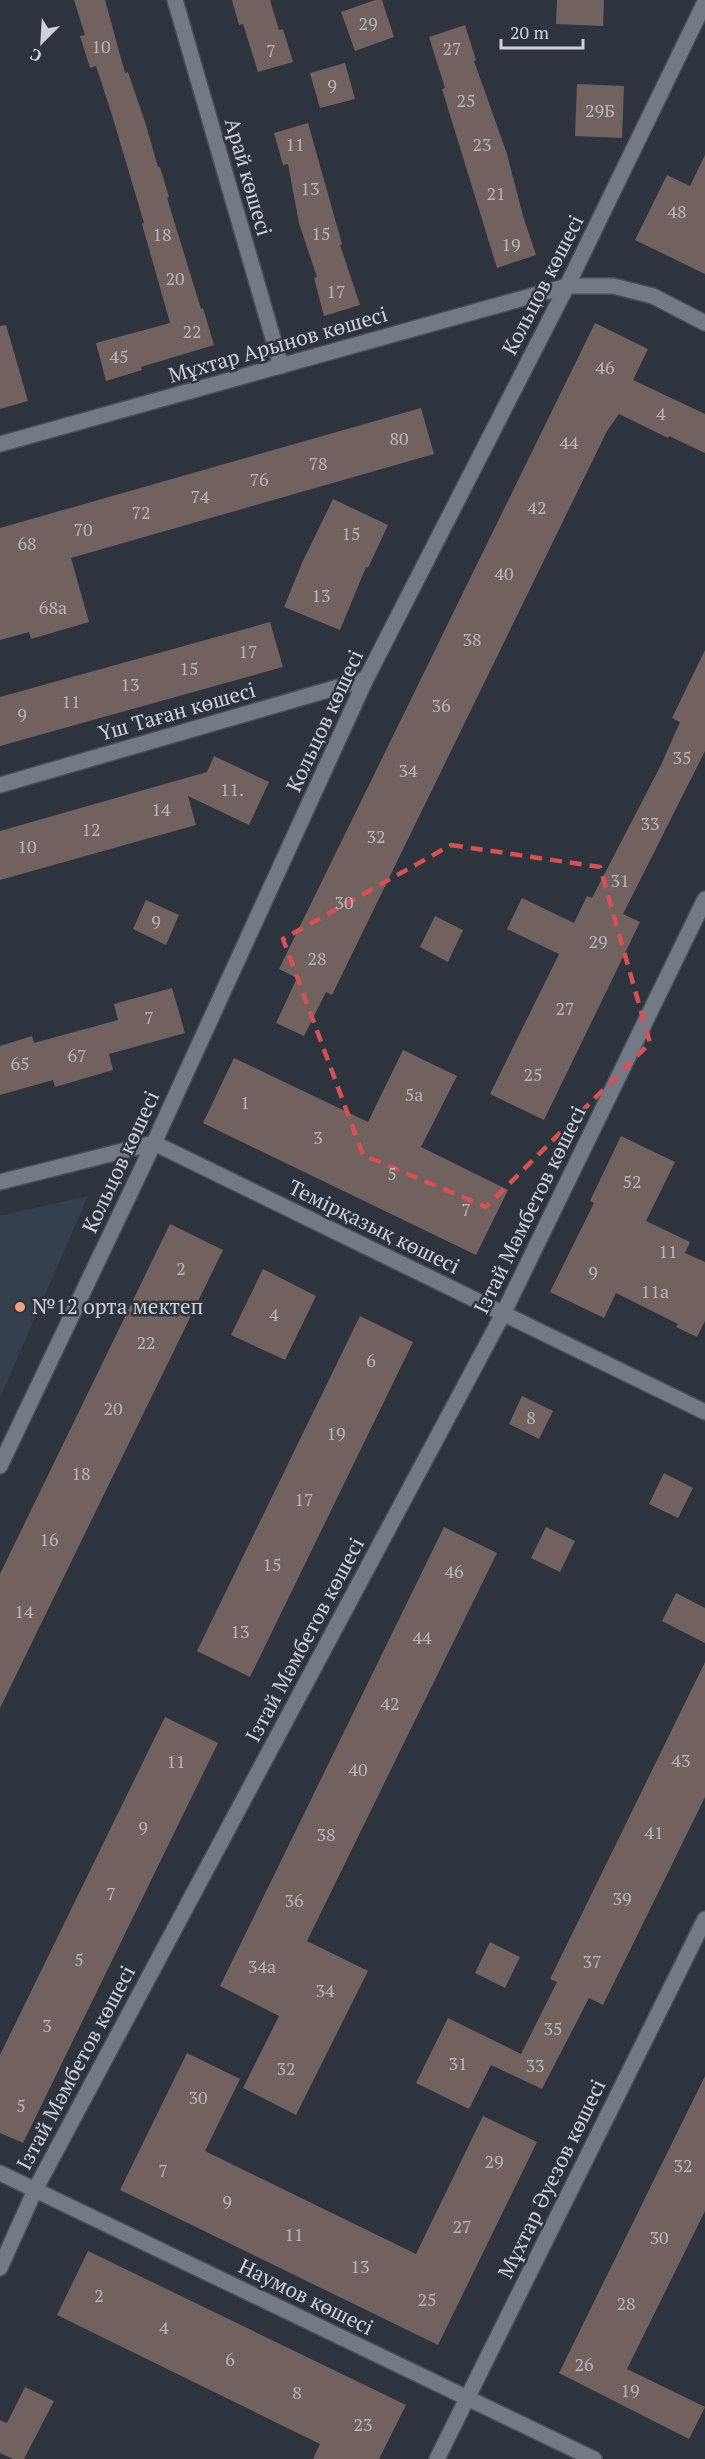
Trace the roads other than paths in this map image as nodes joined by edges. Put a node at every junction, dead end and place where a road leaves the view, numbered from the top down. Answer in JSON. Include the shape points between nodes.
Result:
{"nodes":[{"id":1,"x":175,"y":0,"type":"edge"},
{"id":2,"x":705,"y":2,"type":"edge"},
{"id":3,"x":567,"y":286,"type":"junction"},
{"id":4,"x":705,"y":323,"type":"edge"},
{"id":5,"x":281,"y":366,"type":"junction"},
{"id":6,"x":0,"y":444,"type":"edge"},
{"id":7,"x":366,"y":680,"type":"junction"},
{"id":8,"x":0,"y":785,"type":"edge"},
{"id":9,"x":705,"y":899,"type":"edge"},
{"id":10,"x":154,"y":1143,"type":"junction"},
{"id":11,"x":0,"y":1182,"type":"edge"},
{"id":12,"x":503,"y":1314,"type":"junction"},
{"id":13,"x":705,"y":1412,"type":"edge"},
{"id":14,"x":0,"y":1466,"type":"edge"},
{"id":15,"x":705,"y":1919,"type":"edge"},
{"id":16,"x":0,"y":2173,"type":"edge"},
{"id":17,"x":35,"y":2190,"type":"junction"},
{"id":18,"x":0,"y":2268,"type":"edge"},
{"id":19,"x":467,"y":2397,"type":"junction"},
{"id":20,"x":437,"y":2459,"type":"edge"},
{"id":21,"x":594,"y":2459,"type":"edge"}],
"edges":[{"from":1,"to":5,"type":"street","name":"Арай көшесі"},
{"from":2,"to":3,"type":"street","name":"Кольцов көшесі"},
{"from":3,"to":4,"type":"street","name":"Мұхтар Арынов көшесі","via":[[613,286],[653,296]]},
{"from":3,"to":5,"type":"street","name":"Мұхтар Арынов көшесі"},
{"from":3,"to":7,"type":"street","name":"Кольцов көшесі"},
{"from":5,"to":6,"type":"street","name":"Мұхтар Арынов көшесі"},
{"from":7,"to":8,"type":"street","name":"Үш Таған көшесі"},
{"from":7,"to":10,"type":"street","name":"Кольцов көшесі"},
{"from":9,"to":12,"type":"street","name":"Ізтай Мәмбетов көшесі"},
{"from":10,"to":11,"type":"street"},
{"from":10,"to":12,"type":"street","name":"Темірқазық көшесі"},
{"from":10,"to":14,"type":"street","name":"Кольцов көшесі"},
{"from":12,"to":13,"type":"street","name":"Темірқазық көшесі"},
{"from":12,"to":17,"type":"street","name":"Ізтай Мәмбетов көшесі"},
{"from":15,"to":19,"type":"street","name":"Мұхтар Әуезов көшесі"},
{"from":16,"to":17,"type":"street","name":"Наумов көшесі"},
{"from":17,"to":18,"type":"street","name":"Ізтай Мәмбетов көшесі"},
{"from":17,"to":19,"type":"street","name":"Наумов көшесі"},
{"from":19,"to":20,"type":"street","name":"Мұхтар Әуезов көшесі"},
{"from":19,"to":21,"type":"street","name":"Наумов көшесі"}]}
